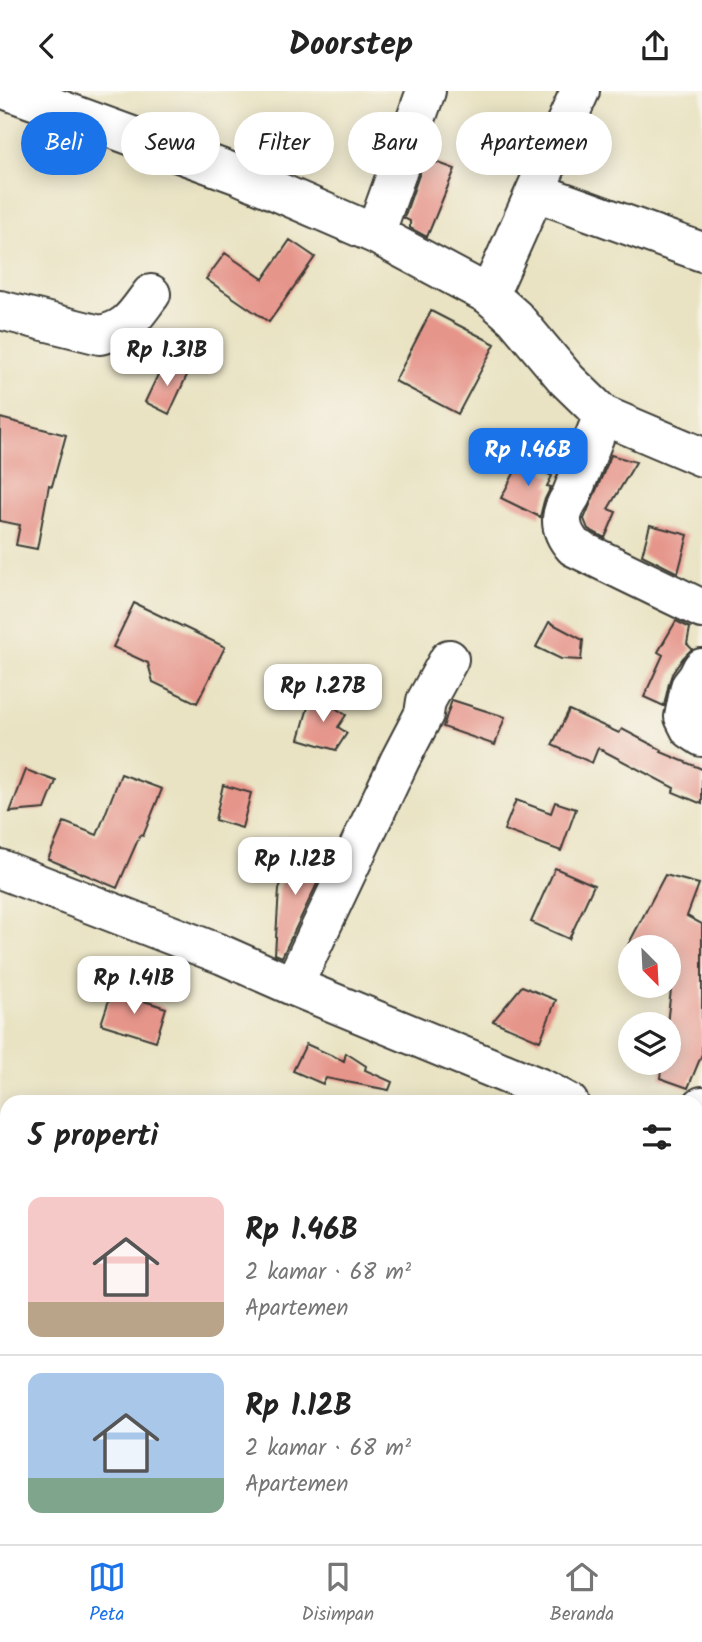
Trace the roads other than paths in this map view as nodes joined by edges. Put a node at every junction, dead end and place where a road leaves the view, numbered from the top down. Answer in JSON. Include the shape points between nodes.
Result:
{"nodes":[{"id":1,"x":9,"y":91,"type":"edge"},
{"id":2,"x":426,"y":91,"type":"edge"},
{"id":3,"x":580,"y":91,"type":"edge"},
{"id":4,"x":536,"y":192,"type":"junction"},
{"id":5,"x":375,"y":234,"type":"junction"},
{"id":6,"x":702,"y":252,"type":"edge"},
{"id":7,"x":150,"y":294,"type":"dead end"},
{"id":8,"x":489,"y":295,"type":"junction"},
{"id":9,"x":0,"y":310,"type":"edge"},
{"id":10,"x":603,"y":415,"type":"junction"},
{"id":11,"x":702,"y":457,"type":"edge"},
{"id":12,"x":702,"y":609,"type":"edge"},
{"id":13,"x":449,"y":659,"type":"dead end"},
{"id":14,"x":702,"y":668,"type":"edge"},
{"id":15,"x":702,"y":737,"type":"edge"},
{"id":16,"x":0,"y":869,"type":"edge"},
{"id":17,"x":293,"y":986,"type":"junction"},
{"id":18,"x":554,"y":1095,"type":"edge"}],
"edges":[{"from":1,"to":5,"type":"street","via":[[239,175]]},
{"from":2,"to":5,"type":"street"},
{"from":3,"to":4,"type":"street"},
{"from":4,"to":6,"type":"street"},
{"from":4,"to":8,"type":"street"},
{"from":5,"to":8,"type":"street"},
{"from":7,"to":9,"type":"street","via":[[129,324],[100,335]]},
{"from":8,"to":10,"type":"street"},
{"from":10,"to":11,"type":"street"},
{"from":10,"to":12,"type":"street","via":[[563,508],[565,536],[574,547]]},
{"from":13,"to":17,"type":"street"},
{"from":14,"to":15,"type":"street","via":[[690,687],[684,717],[690,729]]},
{"from":16,"to":17,"type":"street"},
{"from":17,"to":18,"type":"street"}]}
